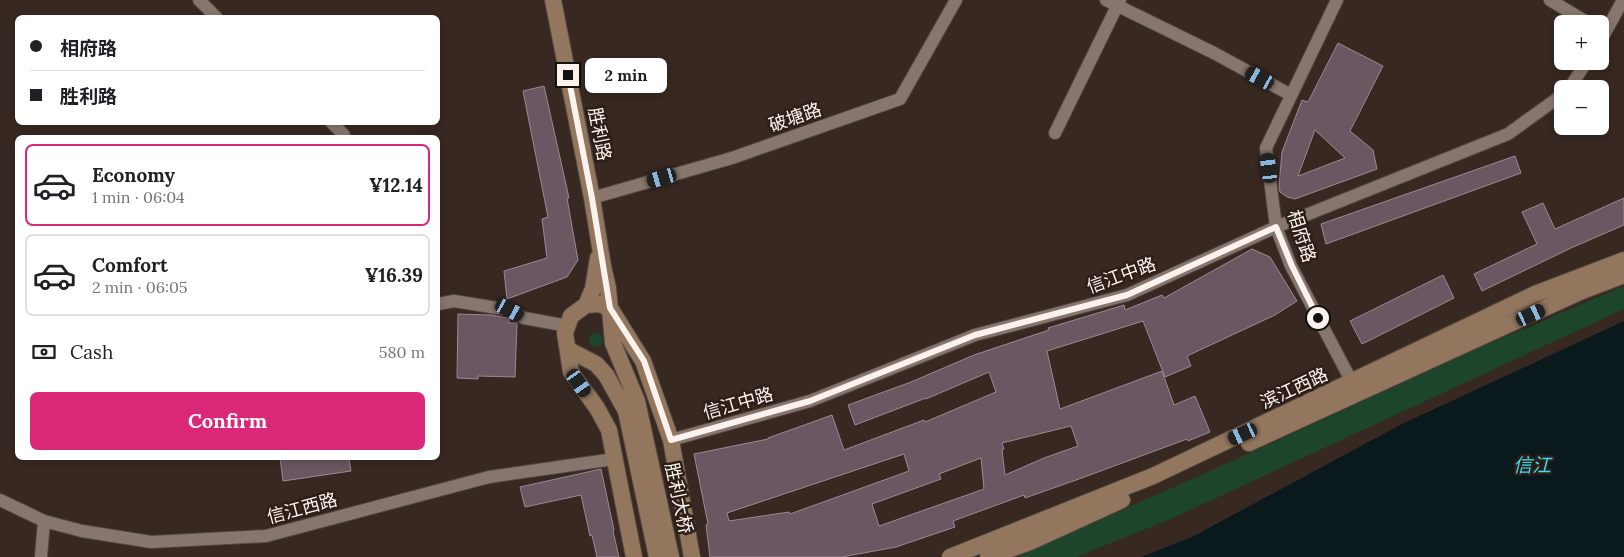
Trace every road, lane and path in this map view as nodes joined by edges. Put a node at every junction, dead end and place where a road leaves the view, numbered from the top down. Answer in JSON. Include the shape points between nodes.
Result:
{"nodes":[{"id":1,"x":199,"y":0,"type":"edge"},
{"id":2,"x":553,"y":0,"type":"edge"},
{"id":3,"x":956,"y":0,"type":"edge"},
{"id":4,"x":1106,"y":0,"type":"edge"},
{"id":5,"x":1337,"y":0,"type":"edge"},
{"id":6,"x":1550,"y":0,"type":"edge"},
{"id":7,"x":1623,"y":0,"type":"edge"},
{"id":8,"x":1119,"y":3,"type":"edge"},
{"id":9,"x":214,"y":15,"type":"edge"},
{"id":10,"x":1575,"y":15,"type":"edge"},
{"id":11,"x":1609,"y":23,"type":"edge"},
{"id":12,"x":1291,"y":95,"type":"junction"},
{"id":13,"x":1554,"y":101,"type":"edge"},
{"id":14,"x":334,"y":125,"type":"edge"},
{"id":15,"x":1055,"y":133,"type":"dead end"},
{"id":16,"x":344,"y":135,"type":"dead end"},
{"id":17,"x":592,"y":198,"type":"junction"},
{"id":18,"x":1276,"y":227,"type":"junction"},
{"id":19,"x":599,"y":246,"type":"junction"},
{"id":20,"x":1624,"y":260,"type":"edge"},
{"id":21,"x":1624,"y":275,"type":"edge"},
{"id":22,"x":440,"y":304,"type":"edge"},
{"id":23,"x":586,"y":305,"type":"junction"},
{"id":24,"x":610,"y":308,"type":"junction"},
{"id":25,"x":568,"y":326,"type":"junction"},
{"id":26,"x":568,"y":350,"type":"junction"},
{"id":27,"x":1355,"y":388,"type":"junction"},
{"id":28,"x":671,"y":440,"type":"junction"},
{"id":29,"x":614,"y":459,"type":"junction"},
{"id":30,"x":0,"y":500,"type":"edge"},
{"id":31,"x":44,"y":521,"type":"junction"},
{"id":32,"x":41,"y":557,"type":"edge"},
{"id":33,"x":634,"y":557,"type":"edge"},
{"id":34,"x":657,"y":557,"type":"edge"},
{"id":35,"x":671,"y":557,"type":"edge"},
{"id":36,"x":692,"y":557,"type":"edge"},
{"id":37,"x":950,"y":557,"type":"edge"},
{"id":38,"x":988,"y":557,"type":"edge"}],
"edges":[{"from":1,"to":9,"type":"street"},
{"from":2,"to":17,"type":"main road","name":"胜利路"},
{"from":3,"to":17,"type":"street","name":"破塘路","via":[[900,99],[732,158]]},
{"from":4,"to":8,"type":"street"},
{"from":5,"to":12,"type":"street","name":"相府路"},
{"from":6,"to":10,"type":"street"},
{"from":7,"to":11,"type":"street"},
{"from":8,"to":12,"type":"street"},
{"from":8,"to":15,"type":"street"},
{"from":12,"to":18,"type":"street","name":"相府路","via":[[1266,148]]},
{"from":13,"to":18,"type":"street","name":"信江中路","via":[[1508,134]]},
{"from":14,"to":16,"type":"street"},
{"from":17,"to":19,"type":"main road","name":"胜利路"},
{"from":18,"to":27,"type":"street","name":"相府路","via":[[1292,266]]},
{"from":18,"to":28,"type":"street","name":"信江中路","via":[[1127,295],[975,335],[810,401]]},
{"from":19,"to":23,"type":"main road","via":[[593,289]]},
{"from":19,"to":24,"type":"main road","name":"胜利大桥"},
{"from":20,"to":27,"type":"main road","name":"滨江西路","via":[[1535,294]]},
{"from":21,"to":27,"type":"main road","name":"滨江西路"},
{"from":22,"to":25,"type":"street","via":[[454,301],[510,310],[524,318]]},
{"from":23,"to":24,"type":"main road","via":[[599,304]]},
{"from":23,"to":25,"type":"main road","via":[[571,316]]},
{"from":24,"to":28,"type":"main road","via":[[644,361]]},
{"from":24,"to":35,"type":"main road","name":"胜利大桥","via":[[613,343],[637,400]]},
{"from":25,"to":26,"type":"main road","via":[[565,333]]},
{"from":26,"to":29,"type":"main road","via":[[572,372],[609,430]]},
{"from":26,"to":34,"type":"main road","name":"胜利大桥","via":[[596,364],[626,411]]},
{"from":27,"to":37,"type":"main road","name":"滨江西路","via":[[1153,476]]},
{"from":27,"to":38,"type":"main road","name":"滨江西路","via":[[1030,542]]},
{"from":28,"to":36,"type":"main road"},
{"from":29,"to":31,"type":"street","name":"信江西路","via":[[489,477],[266,536],[151,542]]},
{"from":29,"to":33,"type":"main road"},
{"from":30,"to":31,"type":"street","name":"信江西路"},
{"from":31,"to":32,"type":"street"}]}
